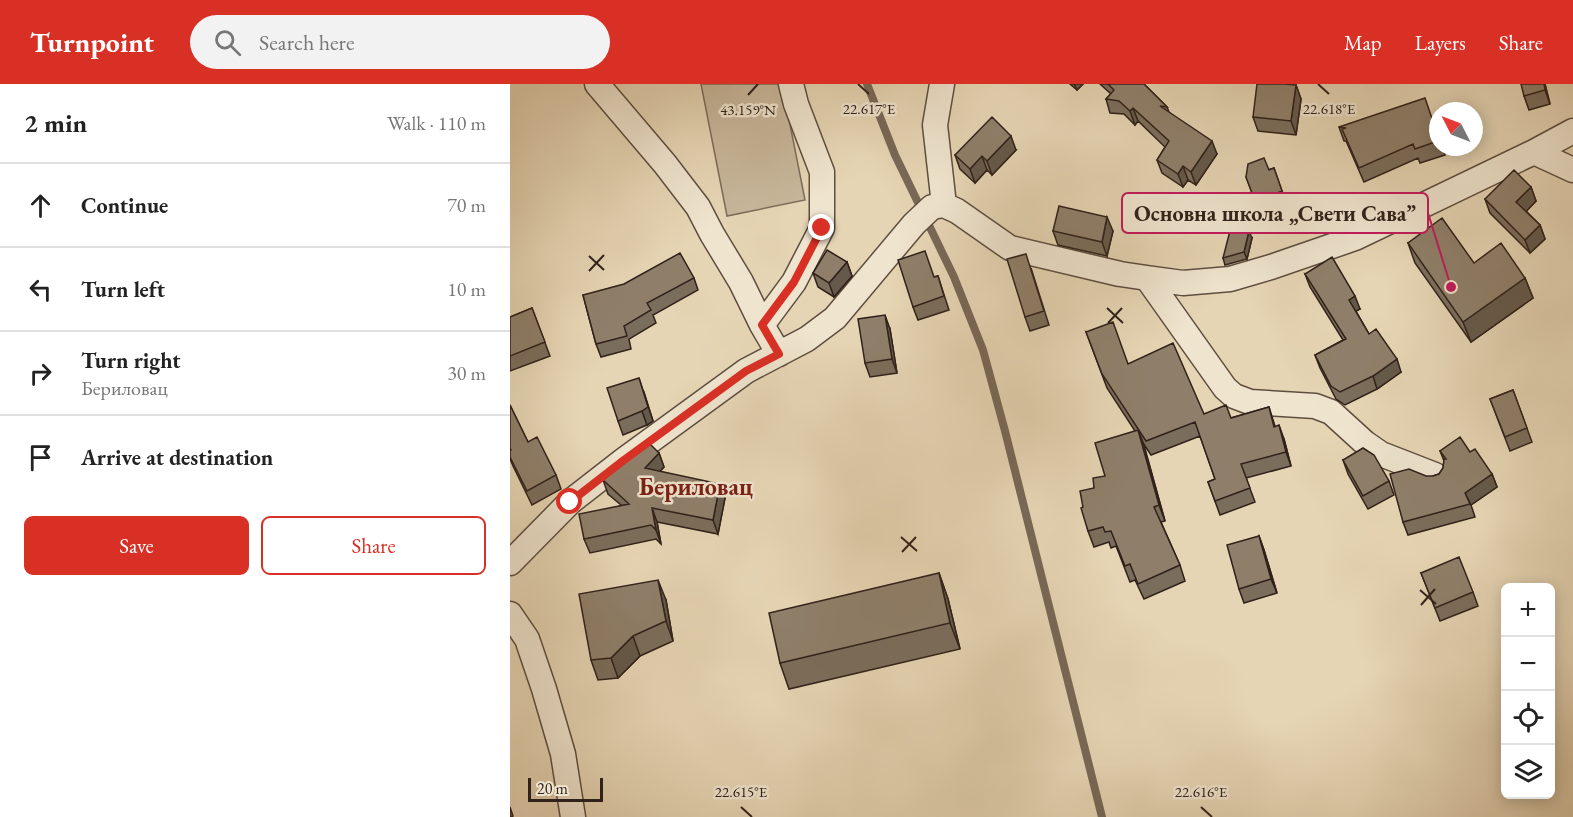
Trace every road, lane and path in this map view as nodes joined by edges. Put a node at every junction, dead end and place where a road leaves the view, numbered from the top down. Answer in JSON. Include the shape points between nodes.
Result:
{"nodes":[{"id":1,"x":597,"y":84,"type":"edge"},
{"id":2,"x":790,"y":84,"type":"edge"},
{"id":3,"x":942,"y":84,"type":"edge"},
{"id":4,"x":1573,"y":131,"type":"edge"},
{"id":5,"x":1534,"y":152,"type":"junction"},
{"id":6,"x":1573,"y":170,"type":"edge"},
{"id":7,"x":938,"y":206,"type":"junction"},
{"id":8,"x":1147,"y":278,"type":"junction"},
{"id":9,"x":762,"y":325,"type":"junction"},
{"id":10,"x":779,"y":354,"type":"junction"},
{"id":11,"x":1435,"y":475,"type":"edge"},
{"id":12,"x":510,"y":563,"type":"edge"},
{"id":13,"x":510,"y":614,"type":"edge"},
{"id":14,"x":573,"y":817,"type":"edge"}],
"edges":[{"from":1,"to":9,"type":"street","via":[[698,207]]},
{"from":2,"to":9,"type":"street","via":[[822,172],[822,228],[794,282]]},
{"from":3,"to":7,"type":"street","via":[[935,125]]},
{"from":4,"to":5,"type":"street"},
{"from":5,"to":6,"type":"street"},
{"from":5,"to":8,"type":"street","via":[[1355,238],[1271,267],[1230,279],[1183,283]]},
{"from":7,"to":8,"type":"street","via":[[957,211],[1010,248]]},
{"from":7,"to":10,"type":"street","via":[[914,224],[835,318]]},
{"from":8,"to":11,"type":"street","via":[[1234,396],[1250,402],[1315,406],[1331,412],[1381,454]]},
{"from":9,"to":10,"type":"street"},
{"from":10,"to":12,"type":"street","via":[[746,371],[588,488]]},
{"from":13,"to":14,"type":"street","via":[[526,639],[544,689],[563,754]]}]}
